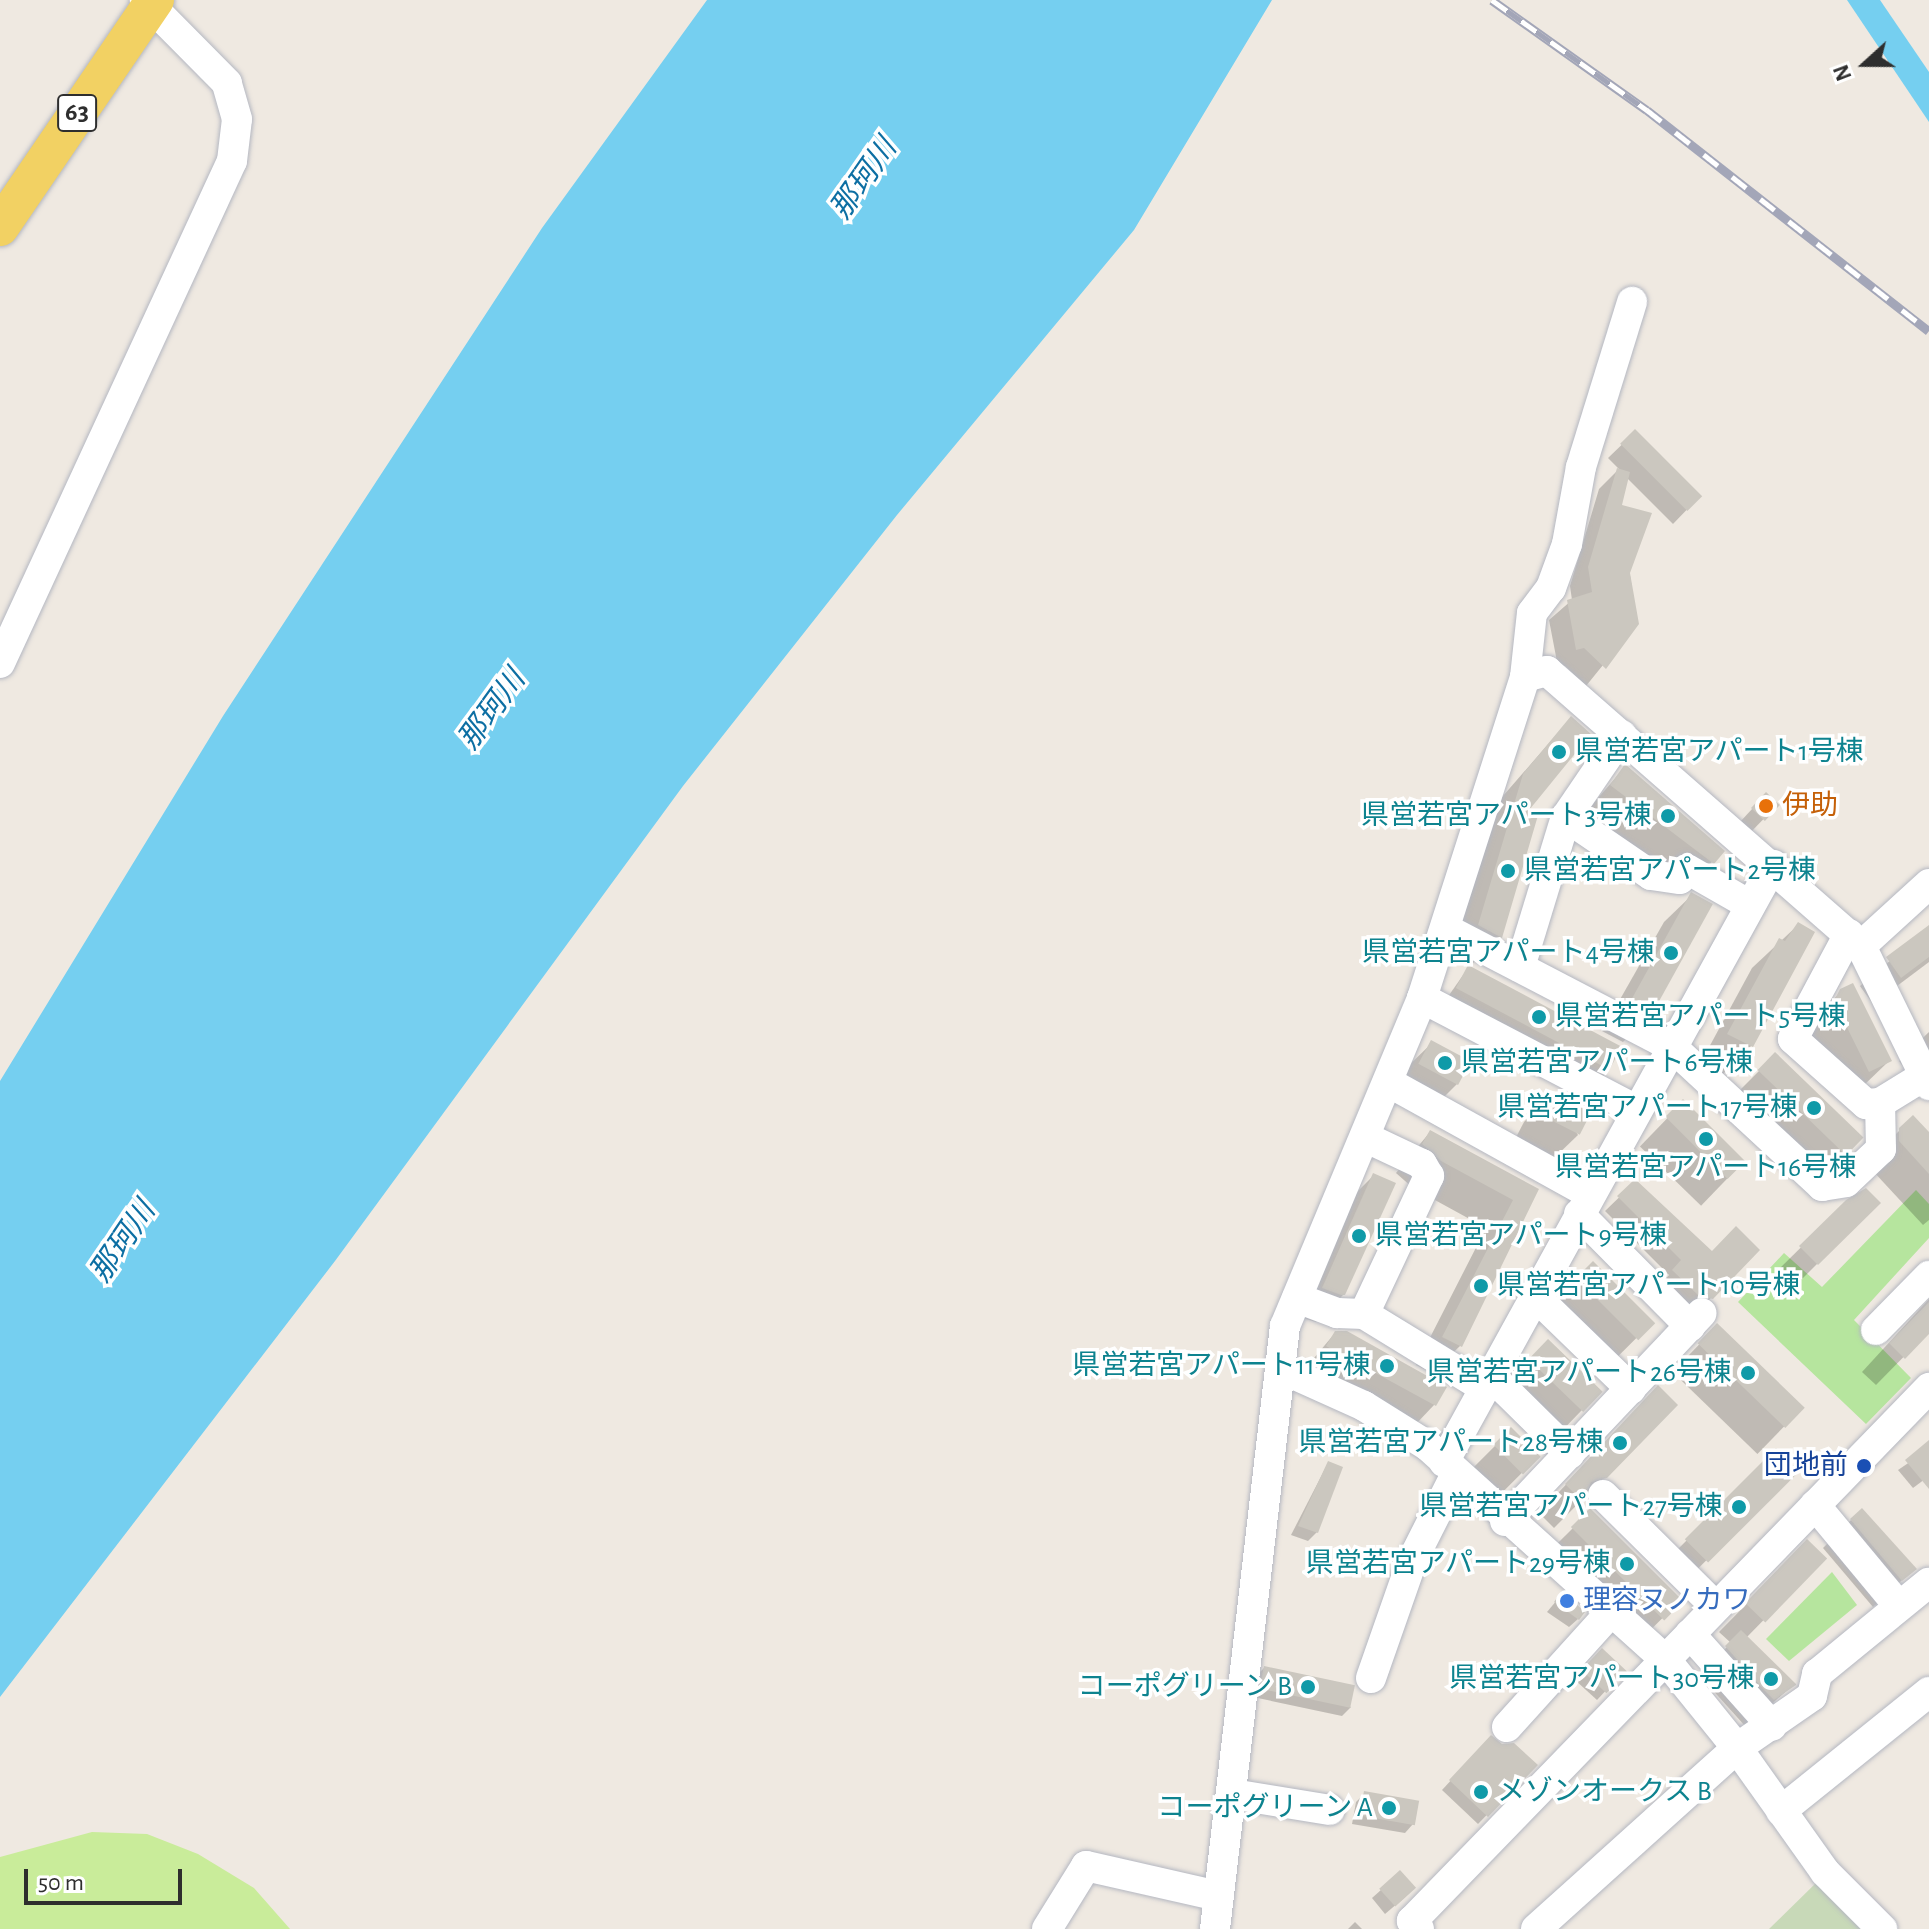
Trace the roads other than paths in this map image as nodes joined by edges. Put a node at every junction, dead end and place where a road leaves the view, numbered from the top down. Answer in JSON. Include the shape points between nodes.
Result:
{"nodes":[{"id":1,"x":151,"y":2,"type":"edge"},
{"id":2,"x":0,"y":227,"type":"edge"},
{"id":3,"x":1632,"y":302,"type":"dead end"},
{"id":4,"x":0,"y":663,"type":"edge"},
{"id":5,"x":1525,"y":677,"type":"junction"},
{"id":6,"x":1622,"y":735,"type":"junction"},
{"id":7,"x":1566,"y":817,"type":"junction"},
{"id":8,"x":1773,"y":865,"type":"junction"},
{"id":9,"x":1929,"y":884,"type":"edge"},
{"id":10,"x":1750,"y":905,"type":"junction"},
{"id":11,"x":1446,"y":929,"type":"junction"},
{"id":12,"x":1855,"y":940,"type":"junction"},
{"id":13,"x":1520,"y":967,"type":"junction"},
{"id":14,"x":1422,"y":998,"type":"junction"},
{"id":15,"x":1671,"y":1046,"type":"junction"},
{"id":16,"x":1927,"y":1081,"type":"edge"},
{"id":17,"x":1388,"y":1082,"type":"junction"},
{"id":18,"x":1880,"y":1103,"type":"junction"},
{"id":19,"x":1636,"y":1110,"type":"junction"},
{"id":20,"x":1365,"y":1137,"type":"junction"},
{"id":21,"x":1584,"y":1204,"type":"junction"},
{"id":22,"x":1929,"y":1276,"type":"edge"},
{"id":23,"x":1534,"y":1295,"type":"junction"},
{"id":24,"x":1297,"y":1298,"type":"junction"},
{"id":25,"x":1364,"y":1314,"type":"junction"},
{"id":26,"x":1876,"y":1330,"type":"dead end"},
{"id":27,"x":1280,"y":1368,"type":"junction"},
{"id":28,"x":1487,"y":1381,"type":"junction"},
{"id":29,"x":1929,"y":1388,"type":"edge"},
{"id":30,"x":1631,"y":1389,"type":"junction"},
{"id":31,"x":1570,"y":1454,"type":"junction"},
{"id":32,"x":1450,"y":1469,"type":"junction"},
{"id":33,"x":1603,"y":1495,"type":"dead end"},
{"id":34,"x":1815,"y":1505,"type":"junction"},
{"id":35,"x":1505,"y":1521,"type":"junction"},
{"id":36,"x":1928,"y":1583,"type":"edge"},
{"id":37,"x":1899,"y":1606,"type":"junction"},
{"id":38,"x":1716,"y":1607,"type":"junction"},
{"id":39,"x":1610,"y":1613,"type":"junction"},
{"id":40,"x":1690,"y":1634,"type":"junction"},
{"id":41,"x":1666,"y":1660,"type":"junction"},
{"id":42,"x":1371,"y":1678,"type":"dead end"},
{"id":43,"x":1929,"y":1692,"type":"edge"},
{"id":44,"x":1772,"y":1726,"type":"junction"},
{"id":45,"x":1507,"y":1727,"type":"dead end"},
{"id":46,"x":1737,"y":1748,"type":"junction"},
{"id":47,"x":1232,"y":1794,"type":"junction"},
{"id":48,"x":1330,"y":1810,"type":"dead end"},
{"id":49,"x":1781,"y":1811,"type":"junction"},
{"id":50,"x":1218,"y":1896,"type":"junction"},
{"id":51,"x":1047,"y":1929,"type":"edge"},
{"id":52,"x":1215,"y":1929,"type":"edge"},
{"id":53,"x":1419,"y":1929,"type":"edge"},
{"id":54,"x":1536,"y":1929,"type":"edge"},
{"id":55,"x":1882,"y":1929,"type":"edge"}],
"edges":[{"from":1,"to":2,"type":"main road","number":"63"},
{"from":1,"to":4,"type":"street","via":[[227,83],[237,119],[232,161]]},
{"from":3,"to":5,"type":"street","via":[[1581,467],[1567,544],[1551,588],[1532,613]]},
{"from":5,"to":6,"type":"street","via":[[1547,671]]},
{"from":5,"to":11,"type":"street"},
{"from":6,"to":7,"type":"street"},
{"from":6,"to":8,"type":"street"},
{"from":7,"to":10,"type":"street","via":[[1651,875],[1680,879],[1687,869]]},
{"from":7,"to":13,"type":"street"},
{"from":8,"to":10,"type":"street"},
{"from":8,"to":12,"type":"street"},
{"from":9,"to":12,"type":"street"},
{"from":10,"to":15,"type":"street"},
{"from":11,"to":13,"type":"street"},
{"from":11,"to":14,"type":"street"},
{"from":12,"to":16,"type":"street"},
{"from":12,"to":18,"type":"street","via":[[1793,1039],[1866,1104]]},
{"from":13,"to":15,"type":"street"},
{"from":14,"to":17,"type":"street"},
{"from":14,"to":19,"type":"street"},
{"from":15,"to":18,"type":"street","via":[[1822,1186],[1846,1182],[1881,1149]]},
{"from":15,"to":19,"type":"street"},
{"from":16,"to":18,"type":"street"},
{"from":17,"to":20,"type":"street"},
{"from":17,"to":21,"type":"street"},
{"from":19,"to":21,"type":"street"},
{"from":20,"to":24,"type":"street"},
{"from":20,"to":25,"type":"street","via":[[1422,1164],[1429,1176]]},
{"from":21,"to":23,"type":"street"},
{"from":21,"to":30,"type":"street","via":[[1696,1319]]},
{"from":22,"to":26,"type":"street"},
{"from":23,"to":28,"type":"street"},
{"from":23,"to":30,"type":"street"},
{"from":24,"to":25,"type":"street","via":[[1337,1313]]},
{"from":24,"to":27,"type":"street","via":[[1285,1326]]},
{"from":25,"to":28,"type":"street"},
{"from":27,"to":32,"type":"street","via":[[1364,1406]]},
{"from":27,"to":47,"type":"street","via":[[1259,1513]]},
{"from":28,"to":31,"type":"street"},
{"from":28,"to":32,"type":"street"},
{"from":29,"to":34,"type":"street"},
{"from":30,"to":31,"type":"street"},
{"from":31,"to":35,"type":"street"},
{"from":32,"to":35,"type":"street"},
{"from":32,"to":42,"type":"street"},
{"from":33,"to":38,"type":"street"},
{"from":34,"to":37,"type":"street"},
{"from":34,"to":38,"type":"street"},
{"from":35,"to":39,"type":"street"},
{"from":36,"to":37,"type":"street"},
{"from":37,"to":44,"type":"street","via":[[1817,1674],[1812,1696]]},
{"from":38,"to":40,"type":"street"},
{"from":39,"to":41,"type":"street"},
{"from":39,"to":45,"type":"street"},
{"from":40,"to":41,"type":"street"},
{"from":40,"to":44,"type":"street"},
{"from":41,"to":46,"type":"street"},
{"from":41,"to":53,"type":"street","via":[[1412,1921]]},
{"from":43,"to":49,"type":"street"},
{"from":44,"to":46,"type":"street"},
{"from":46,"to":49,"type":"street"},
{"from":46,"to":54,"type":"street"},
{"from":47,"to":48,"type":"street"},
{"from":47,"to":50,"type":"street"},
{"from":49,"to":55,"type":"street","via":[[1825,1872]]},
{"from":50,"to":51,"type":"street","via":[[1086,1866]]},
{"from":50,"to":52,"type":"street"}]}
